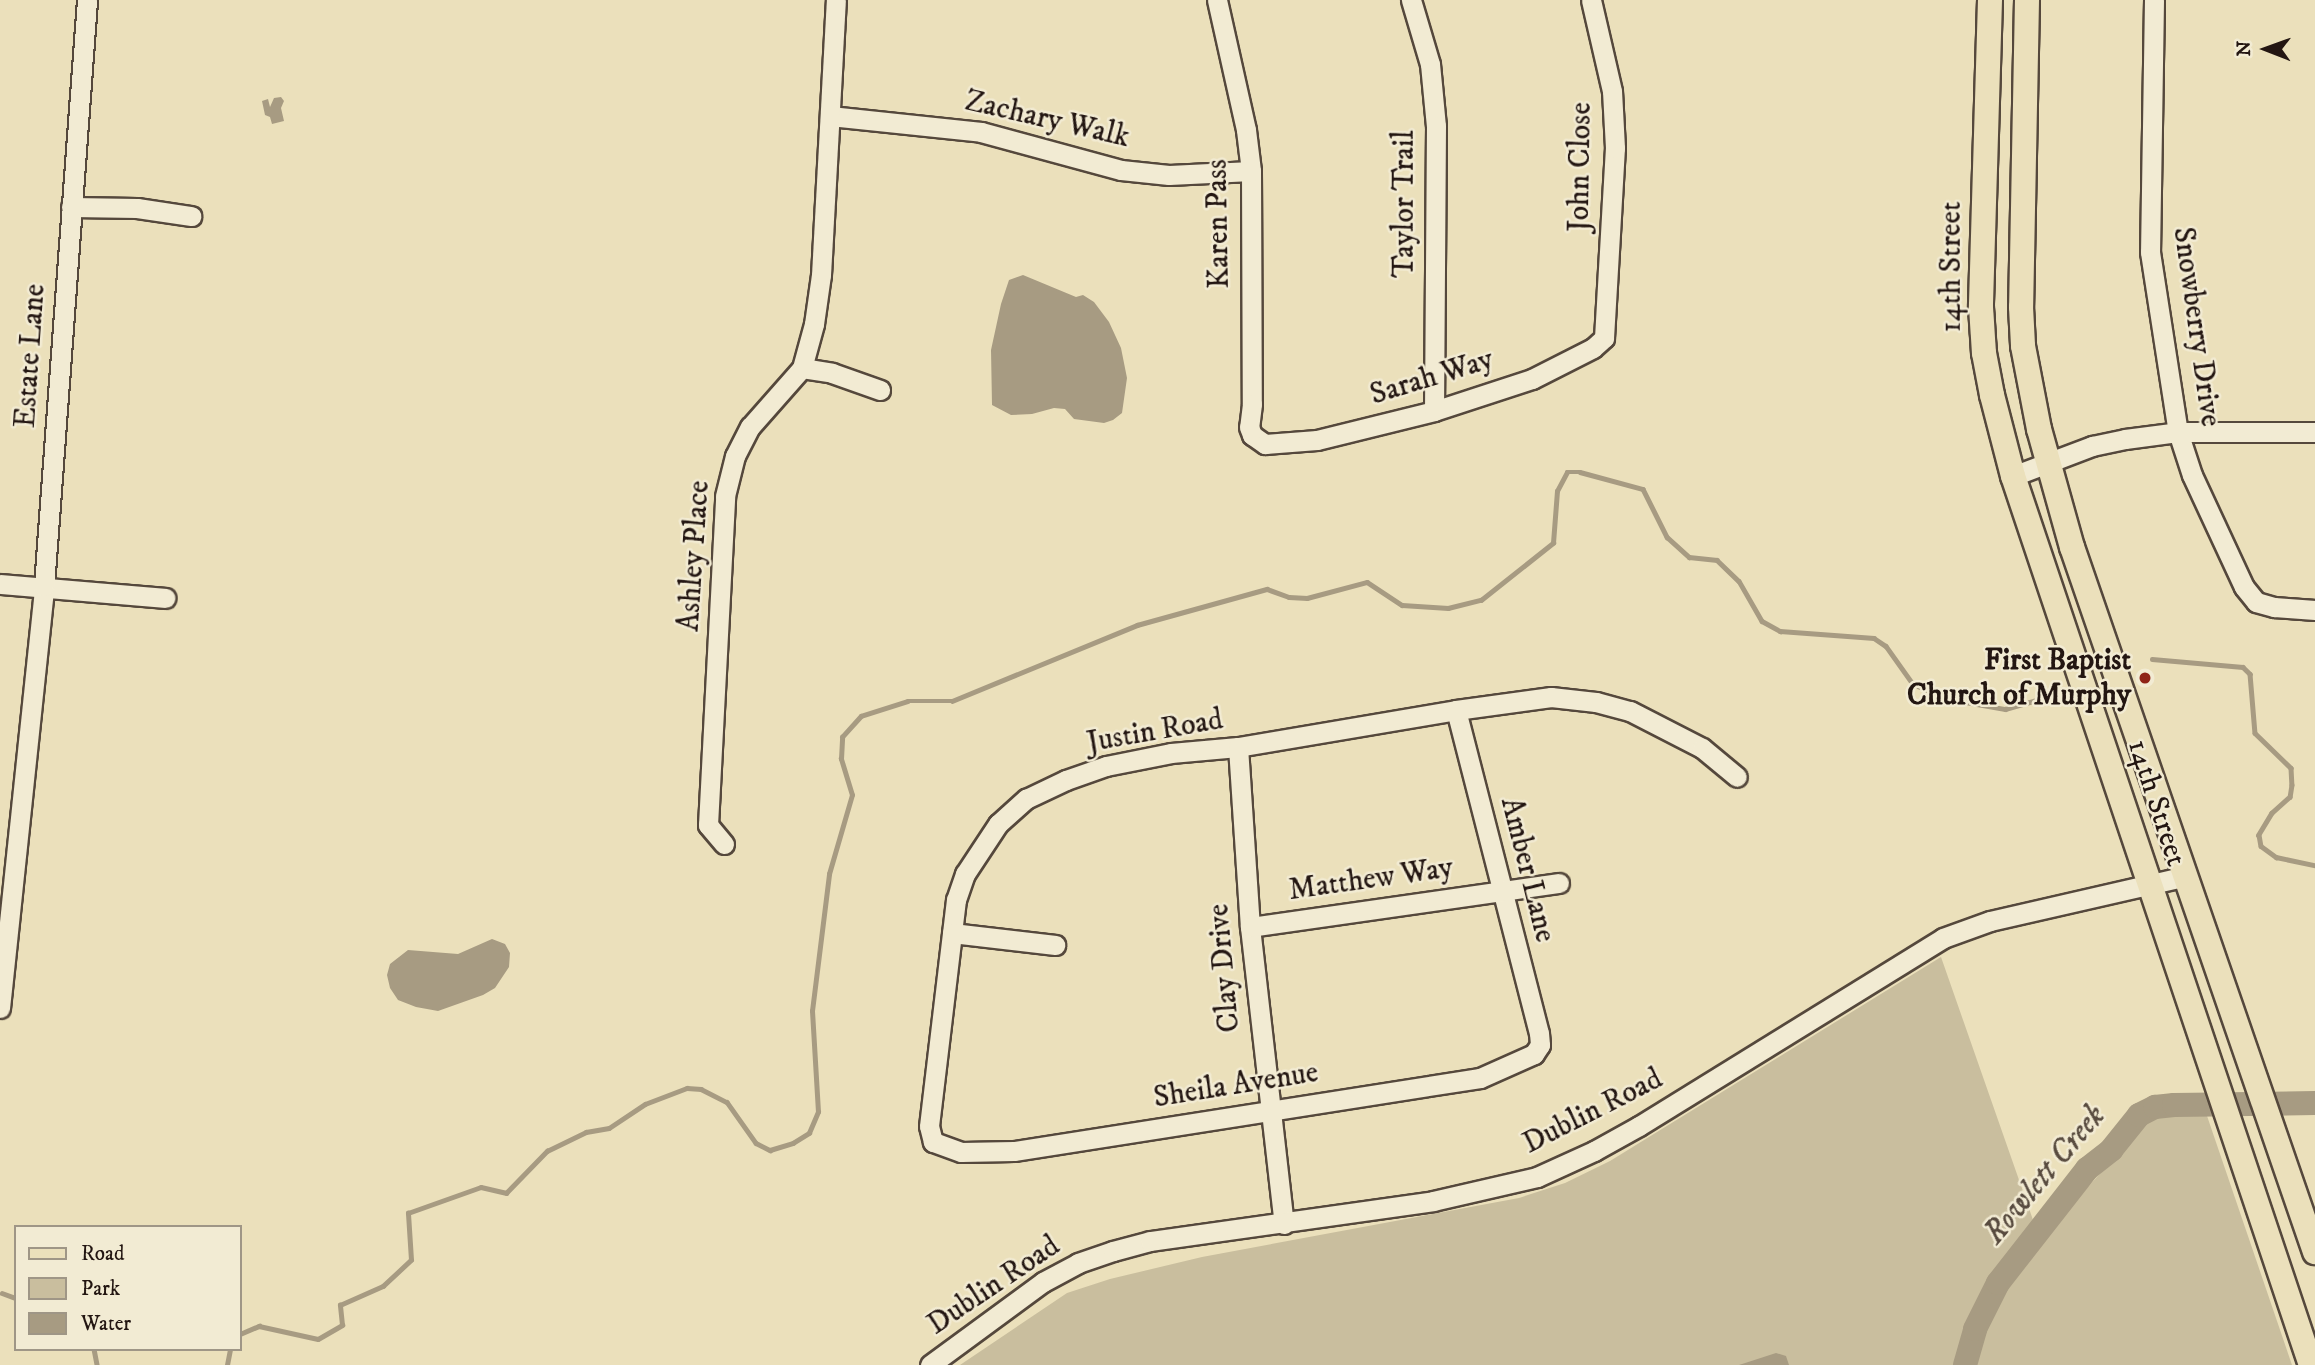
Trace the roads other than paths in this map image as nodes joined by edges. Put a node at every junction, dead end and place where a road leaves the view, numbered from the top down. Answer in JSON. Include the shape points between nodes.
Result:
{"nodes":[{"id":1,"x":87,"y":0,"type":"edge"},
{"id":2,"x":836,"y":0,"type":"edge"},
{"id":3,"x":1217,"y":0,"type":"edge"},
{"id":4,"x":1411,"y":0,"type":"edge"},
{"id":5,"x":1591,"y":0,"type":"edge"},
{"id":6,"x":1990,"y":0,"type":"edge"},
{"id":7,"x":2027,"y":0,"type":"edge"},
{"id":8,"x":2154,"y":0,"type":"edge"},
{"id":9,"x":830,"y":116,"type":"junction"},
{"id":10,"x":1251,"y":171,"type":"junction"},
{"id":11,"x":71,"y":207,"type":"junction"},
{"id":12,"x":191,"y":216,"type":"dead end"},
{"id":13,"x":1604,"y":338,"type":"joint"},
{"id":14,"x":802,"y":368,"type":"junction"},
{"id":15,"x":880,"y":390,"type":"dead end"},
{"id":16,"x":1434,"y":411,"type":"junction"},
{"id":17,"x":2178,"y":432,"type":"junction"},
{"id":18,"x":2315,"y":432,"type":"edge"},
{"id":19,"x":1265,"y":444,"type":"joint"},
{"id":20,"x":2048,"y":462,"type":"junction"},
{"id":21,"x":2013,"y":476,"type":"junction"},
{"id":22,"x":0,"y":584,"type":"edge"},
{"id":23,"x":44,"y":586,"type":"junction"},
{"id":24,"x":165,"y":598,"type":"dead end"},
{"id":25,"x":2315,"y":610,"type":"edge"},
{"id":26,"x":1456,"y":710,"type":"junction"},
{"id":27,"x":1238,"y":747,"type":"junction"},
{"id":28,"x":1737,"y":777,"type":"dead end"},
{"id":29,"x":724,"y":844,"type":"dead end"},
{"id":30,"x":2186,"y":876,"type":"junction"},
{"id":31,"x":1559,"y":883,"type":"dead end"},
{"id":32,"x":2150,"y":884,"type":"junction"},
{"id":33,"x":1501,"y":891,"type":"junction"},
{"id":34,"x":1250,"y":927,"type":"junction"},
{"id":35,"x":951,"y":933,"type":"junction"},
{"id":36,"x":1055,"y":945,"type":"dead end"},
{"id":37,"x":0,"y":1008,"type":"edge"},
{"id":38,"x":1540,"y":1045,"type":"joint"},
{"id":39,"x":1269,"y":1111,"type":"junction"},
{"id":40,"x":933,"y":1142,"type":"joint"},
{"id":41,"x":1283,"y":1224,"type":"junction"},
{"id":42,"x":2315,"y":1252,"type":"edge"},
{"id":43,"x":930,"y":1365,"type":"edge"},
{"id":44,"x":2311,"y":1365,"type":"edge"}],
"edges":[{"from":1,"to":11,"type":"street","name":"Estate Lane"},
{"from":2,"to":9,"type":"street","name":"Ashley Place"},
{"from":3,"to":10,"type":"street","name":"Karen Pass"},
{"from":4,"to":16,"type":"street","name":"Taylor Trail","via":[[1430,64],[1436,126]]},
{"from":5,"to":13,"type":"street","name":"John Close","via":[[1612,91],[1615,148]]},
{"from":6,"to":21,"type":"main road","name":"14th Street","via":[[1981,307],[1984,354]]},
{"from":7,"to":20,"type":"main road","name":"14th Street","via":[[2023,346]]},
{"from":8,"to":17,"type":"street","name":"Snowberry Drive","via":[[2150,252]]},
{"from":9,"to":10,"type":"street","name":"Zachary Walk","via":[[981,132],[1121,170],[1169,175]]},
{"from":9,"to":14,"type":"street","name":"Ashley Place","via":[[821,275]]},
{"from":10,"to":19,"type":"street","name":"Karen Pass","via":[[1250,426],[1252,435]]},
{"from":11,"to":12,"type":"street","via":[[137,208]]},
{"from":11,"to":23,"type":"street","name":"Estate Lane"},
{"from":13,"to":16,"type":"street","name":"Sarah Way","via":[[1532,379]]},
{"from":14,"to":15,"type":"street"},
{"from":14,"to":29,"type":"street","name":"Ashley Place","via":[[750,426],[735,456],[725,496],[708,825]]},
{"from":16,"to":19,"type":"street","name":"Sarah Way","via":[[1317,440]]},
{"from":17,"to":18,"type":"street"},
{"from":17,"to":20,"type":"street","via":[[2092,446]]},
{"from":17,"to":25,"type":"street","name":"Snowberry Drive","via":[[2192,475],[2244,587],[2256,602]]},
{"from":20,"to":21,"type":"street"},
{"from":20,"to":30,"type":"main road","name":"14th Street","via":[[2072,547]]},
{"from":21,"to":32,"type":"main road","name":"14th Street"},
{"from":22,"to":23,"type":"street"},
{"from":23,"to":24,"type":"street"},
{"from":23,"to":37,"type":"street","name":"Estate Lane"},
{"from":26,"to":27,"type":"street","name":"Justin Road"},
{"from":26,"to":28,"type":"street","name":"Justin Road","via":[[1551,697],[1596,702],[1630,711],[1702,748]]},
{"from":26,"to":33,"type":"street","name":"Amber Lane"},
{"from":27,"to":34,"type":"street","name":"Clay Drive"},
{"from":27,"to":35,"type":"street","name":"Justin Road","via":[[1171,753],[1105,766],[1026,799],[998,824],[965,874]]},
{"from":30,"to":32,"type":"street","name":"Dublin Road"},
{"from":30,"to":42,"type":"main road","name":"14th Street"},
{"from":31,"to":33,"type":"street","name":"Matthew Way"},
{"from":32,"to":41,"type":"street","name":"Dublin Road","via":[[1990,921],[1943,938],[1639,1126],[1537,1177],[1454,1197]]},
{"from":32,"to":44,"type":"main road","name":"14th Street"},
{"from":33,"to":34,"type":"street","name":"Matthew Way"},
{"from":33,"to":38,"type":"street","name":"Amber Lane"},
{"from":34,"to":39,"type":"street","name":"Clay Drive"},
{"from":35,"to":36,"type":"street"},
{"from":35,"to":40,"type":"street","name":"Justin Road","via":[[929,1126]]},
{"from":38,"to":39,"type":"street","name":"Sheila Avenue","via":[[1530,1056],[1480,1078]]},
{"from":39,"to":40,"type":"street","name":"Sheila Avenue","via":[[1014,1151],[961,1152]]},
{"from":39,"to":41,"type":"street","name":"Clay Drive"},
{"from":41,"to":43,"type":"street","name":"Dublin Road","via":[[1150,1241],[1077,1263],[1001,1309]]}]}
